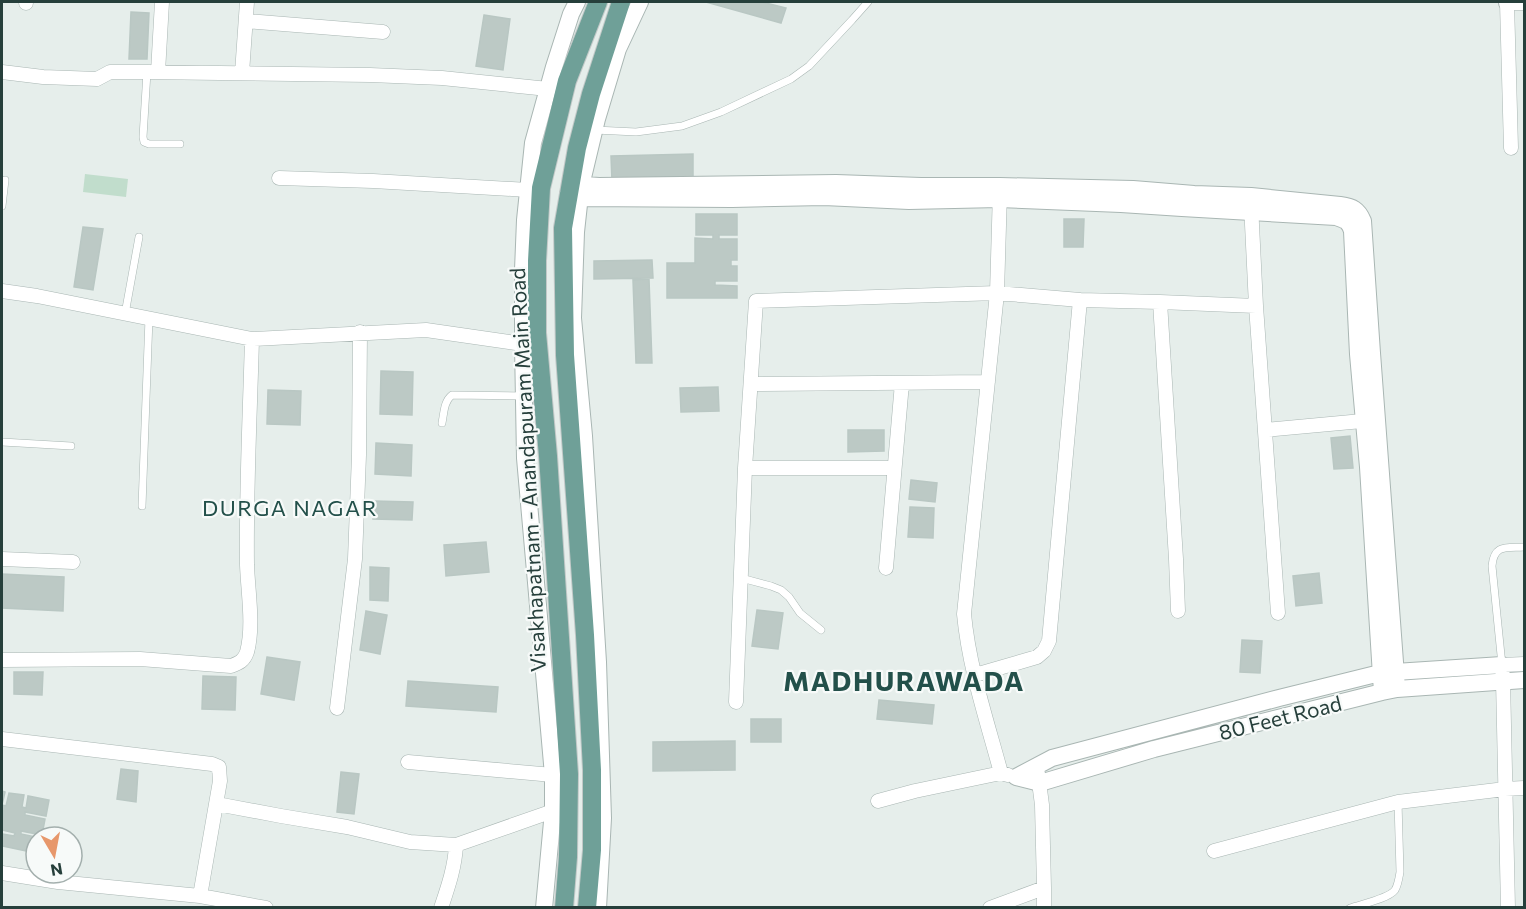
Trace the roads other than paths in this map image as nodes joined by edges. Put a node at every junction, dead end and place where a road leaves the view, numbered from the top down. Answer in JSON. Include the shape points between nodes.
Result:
{"nodes":[{"id":1,"x":162,"y":2,"type":"edge"},
{"id":2,"x":247,"y":2,"type":"edge"},
{"id":3,"x":577,"y":2,"type":"edge"},
{"id":4,"x":598,"y":2,"type":"edge"},
{"id":5,"x":621,"y":2,"type":"edge"},
{"id":6,"x":640,"y":2,"type":"edge"},
{"id":7,"x":868,"y":2,"type":"edge"},
{"id":8,"x":1513,"y":2,"type":"edge"},
{"id":9,"x":246,"y":21,"type":"junction"},
{"id":10,"x":383,"y":32,"type":"dead end"},
{"id":11,"x":2,"y":72,"type":"edge"},
{"id":12,"x":153,"y":72,"type":"junction"},
{"id":13,"x":242,"y":73,"type":"junction"},
{"id":14,"x":548,"y":89,"type":"junction"},
{"id":15,"x":594,"y":129,"type":"junction"},
{"id":16,"x":180,"y":144,"type":"dead end"},
{"id":17,"x":1511,"y":148,"type":"dead end"},
{"id":18,"x":279,"y":178,"type":"dead end"},
{"id":19,"x":5,"y":180,"type":"dead end"},
{"id":20,"x":528,"y":190,"type":"junction"},
{"id":21,"x":575,"y":190,"type":"junction"},
{"id":22,"x":1000,"y":192,"type":"junction"},
{"id":23,"x":1251,"y":204,"type":"junction"},
{"id":24,"x":2,"y":206,"type":"edge"},
{"id":25,"x":139,"y":237,"type":"dead end"},
{"id":26,"x":2,"y":291,"type":"edge"},
{"id":27,"x":997,"y":293,"type":"junction"},
{"id":28,"x":1080,"y":300,"type":"junction"},
{"id":29,"x":1160,"y":302,"type":"junction"},
{"id":30,"x":1256,"y":306,"type":"junction"},
{"id":31,"x":125,"y":314,"type":"junction"},
{"id":32,"x":150,"y":318,"type":"junction"},
{"id":33,"x":360,"y":332,"type":"junction"},
{"id":34,"x":252,"y":339,"type":"junction"},
{"id":35,"x":523,"y":344,"type":"junction"},
{"id":36,"x":988,"y":382,"type":"junction"},
{"id":37,"x":902,"y":383,"type":"junction"},
{"id":38,"x":751,"y":384,"type":"junction"},
{"id":39,"x":524,"y":396,"type":"junction"},
{"id":40,"x":1370,"y":420,"type":"junction"},
{"id":41,"x":442,"y":423,"type":"dead end"},
{"id":42,"x":1265,"y":430,"type":"junction"},
{"id":43,"x":2,"y":442,"type":"edge"},
{"id":44,"x":71,"y":446,"type":"dead end"},
{"id":45,"x":745,"y":468,"type":"junction"},
{"id":46,"x":894,"y":468,"type":"junction"},
{"id":47,"x":142,"y":506,"type":"dead end"},
{"id":48,"x":1524,"y":547,"type":"edge"},
{"id":49,"x":2,"y":560,"type":"edge"},
{"id":50,"x":73,"y":562,"type":"dead end"},
{"id":51,"x":886,"y":568,"type":"dead end"},
{"id":52,"x":741,"y":578,"type":"junction"},
{"id":53,"x":1178,"y":611,"type":"dead end"},
{"id":54,"x":1278,"y":613,"type":"dead end"},
{"id":55,"x":821,"y":630,"type":"dead end"},
{"id":56,"x":2,"y":660,"type":"edge"},
{"id":57,"x":1524,"y":664,"type":"edge"},
{"id":58,"x":1387,"y":672,"type":"junction"},
{"id":59,"x":1503,"y":673,"type":"junction"},
{"id":60,"x":975,"y":675,"type":"junction"},
{"id":61,"x":1524,"y":680,"type":"edge"},
{"id":62,"x":1389,"y":690,"type":"junction"},
{"id":63,"x":736,"y":702,"type":"dead end"},
{"id":64,"x":337,"y":708,"type":"dead end"},
{"id":65,"x":2,"y":739,"type":"edge"},
{"id":66,"x":408,"y":762,"type":"dead end"},
{"id":67,"x":553,"y":775,"type":"junction"},
{"id":68,"x":1009,"y":775,"type":"junction"},
{"id":69,"x":1038,"y":775,"type":"junction"},
{"id":70,"x":1524,"y":788,"type":"edge"},
{"id":71,"x":1505,"y":789,"type":"junction"},
{"id":72,"x":878,"y":801,"type":"dead end"},
{"id":73,"x":1398,"y":802,"type":"junction"},
{"id":74,"x":217,"y":804,"type":"junction"},
{"id":75,"x":553,"y":811,"type":"junction"},
{"id":76,"x":456,"y":845,"type":"junction"},
{"id":77,"x":1214,"y":851,"type":"dead end"},
{"id":78,"x":2,"y":873,"type":"edge"},
{"id":79,"x":1044,"y":888,"type":"junction"},
{"id":80,"x":200,"y":896,"type":"junction"},
{"id":81,"x":266,"y":908,"type":"edge"},
{"id":82,"x":441,"y":908,"type":"edge"},
{"id":83,"x":544,"y":908,"type":"edge"},
{"id":84,"x":564,"y":908,"type":"edge"},
{"id":85,"x":587,"y":908,"type":"edge"},
{"id":86,"x":598,"y":908,"type":"edge"},
{"id":87,"x":990,"y":908,"type":"edge"},
{"id":88,"x":1044,"y":908,"type":"edge"},
{"id":89,"x":1350,"y":908,"type":"edge"},
{"id":90,"x":1508,"y":908,"type":"edge"}],
"edges":[{"from":1,"to":12,"type":"street"},
{"from":2,"to":9,"type":"street"},
{"from":3,"to":14,"type":"street"},
{"from":4,"to":84,"type":"main road","name":"Visakhapatnam - Anandapuram Main Road","via":[[567,81],[541,188],[537,261],[537,333],[569,774]]},
{"from":5,"to":21,"type":"main road","name":"Visakhapatnam - Anandapuram Main Road","via":[[577,148]]},
{"from":6,"to":15,"type":"street","via":[[618,49]]},
{"from":7,"to":15,"type":"lane","via":[[791,79],[722,112],[682,126],[636,132]]},
{"from":8,"to":17,"type":"street"},
{"from":9,"to":10,"type":"street"},
{"from":9,"to":13,"type":"street"},
{"from":11,"to":12,"type":"street","via":[[97,79],[110,72]]},
{"from":12,"to":13,"type":"street"},
{"from":12,"to":16,"type":"lane","via":[[144,142]]},
{"from":13,"to":14,"type":"street","via":[[442,78]]},
{"from":14,"to":20,"type":"street","via":[[533,143]]},
{"from":15,"to":21,"type":"street"},
{"from":18,"to":20,"type":"street"},
{"from":19,"to":24,"type":"lane"},
{"from":20,"to":35,"type":"street"},
{"from":21,"to":22,"type":"street","via":[[836,183]]},
{"from":21,"to":85,"type":"main road","name":"Visakhapatnam - Anandapuram Main Road","via":[[563,228],[565,355],[592,770]]},
{"from":21,"to":86,"type":"street","via":[[573,318],[598,662],[603,818]]},
{"from":22,"to":23,"type":"street","via":[[1132,189]]},
{"from":22,"to":27,"type":"street"},
{"from":23,"to":30,"type":"street"},
{"from":23,"to":40,"type":"street","via":[[1340,205],[1360,213]]},
{"from":25,"to":31,"type":"lane"},
{"from":26,"to":31,"type":"street"},
{"from":27,"to":28,"type":"street"},
{"from":27,"to":36,"type":"street"},
{"from":27,"to":38,"type":"street","via":[[756,301]]},
{"from":28,"to":29,"type":"street"},
{"from":28,"to":60,"type":"street","via":[[1050,641],[1037,657]]},
{"from":29,"to":30,"type":"street"},
{"from":29,"to":53,"type":"street"},
{"from":30,"to":42,"type":"street"},
{"from":31,"to":32,"type":"street"},
{"from":32,"to":34,"type":"street"},
{"from":32,"to":47,"type":"lane"},
{"from":33,"to":34,"type":"street"},
{"from":33,"to":35,"type":"street","via":[[426,330]]},
{"from":33,"to":64,"type":"street","via":[[355,559]]},
{"from":34,"to":56,"type":"street","via":[[250,638],[240,663],[231,666],[140,659]]},
{"from":35,"to":39,"type":"street"},
{"from":36,"to":37,"type":"street"},
{"from":36,"to":60,"type":"street","via":[[964,614]]},
{"from":37,"to":38,"type":"street"},
{"from":37,"to":46,"type":"street"},
{"from":38,"to":45,"type":"street"},
{"from":39,"to":41,"type":"lane","via":[[452,395],[445,405]]},
{"from":39,"to":67,"type":"street","via":[[525,458]]},
{"from":40,"to":42,"type":"street"},
{"from":40,"to":58,"type":"street"},
{"from":42,"to":54,"type":"street"},
{"from":43,"to":44,"type":"lane"},
{"from":45,"to":46,"type":"street"},
{"from":45,"to":52,"type":"street"},
{"from":46,"to":51,"type":"street"},
{"from":48,"to":59,"type":"lane","via":[[1498,551],[1493,556]]},
{"from":49,"to":50,"type":"street"},
{"from":52,"to":55,"type":"lane","via":[[781,590]]},
{"from":52,"to":63,"type":"street"},
{"from":57,"to":59,"type":"street"},
{"from":58,"to":59,"type":"street"},
{"from":58,"to":62,"type":"street"},
{"from":58,"to":69,"type":"street","via":[[1052,758]]},
{"from":59,"to":61,"type":"street","name":"80 Feet Road"},
{"from":59,"to":62,"type":"street","name":"80 Feet Road"},
{"from":59,"to":71,"type":"street"},
{"from":60,"to":68,"type":"street"},
{"from":62,"to":69,"type":"street","name":"80 Feet Road"},
{"from":65,"to":74,"type":"street","via":[[212,764],[219,767]]},
{"from":66,"to":67,"type":"street"},
{"from":67,"to":75,"type":"street"},
{"from":68,"to":69,"type":"street"},
{"from":68,"to":72,"type":"street"},
{"from":69,"to":79,"type":"street"},
{"from":70,"to":71,"type":"street"},
{"from":71,"to":73,"type":"street"},
{"from":71,"to":90,"type":"street"},
{"from":73,"to":77,"type":"street"},
{"from":73,"to":89,"type":"lane","via":[[1400,872],[1394,892]]},
{"from":74,"to":76,"type":"street","via":[[410,842]]},
{"from":74,"to":80,"type":"street"},
{"from":75,"to":76,"type":"street"},
{"from":75,"to":83,"type":"street"},
{"from":76,"to":82,"type":"street","via":[[452,876]]},
{"from":78,"to":80,"type":"street"},
{"from":79,"to":87,"type":"street"},
{"from":79,"to":88,"type":"street"},
{"from":80,"to":81,"type":"street"}]}
